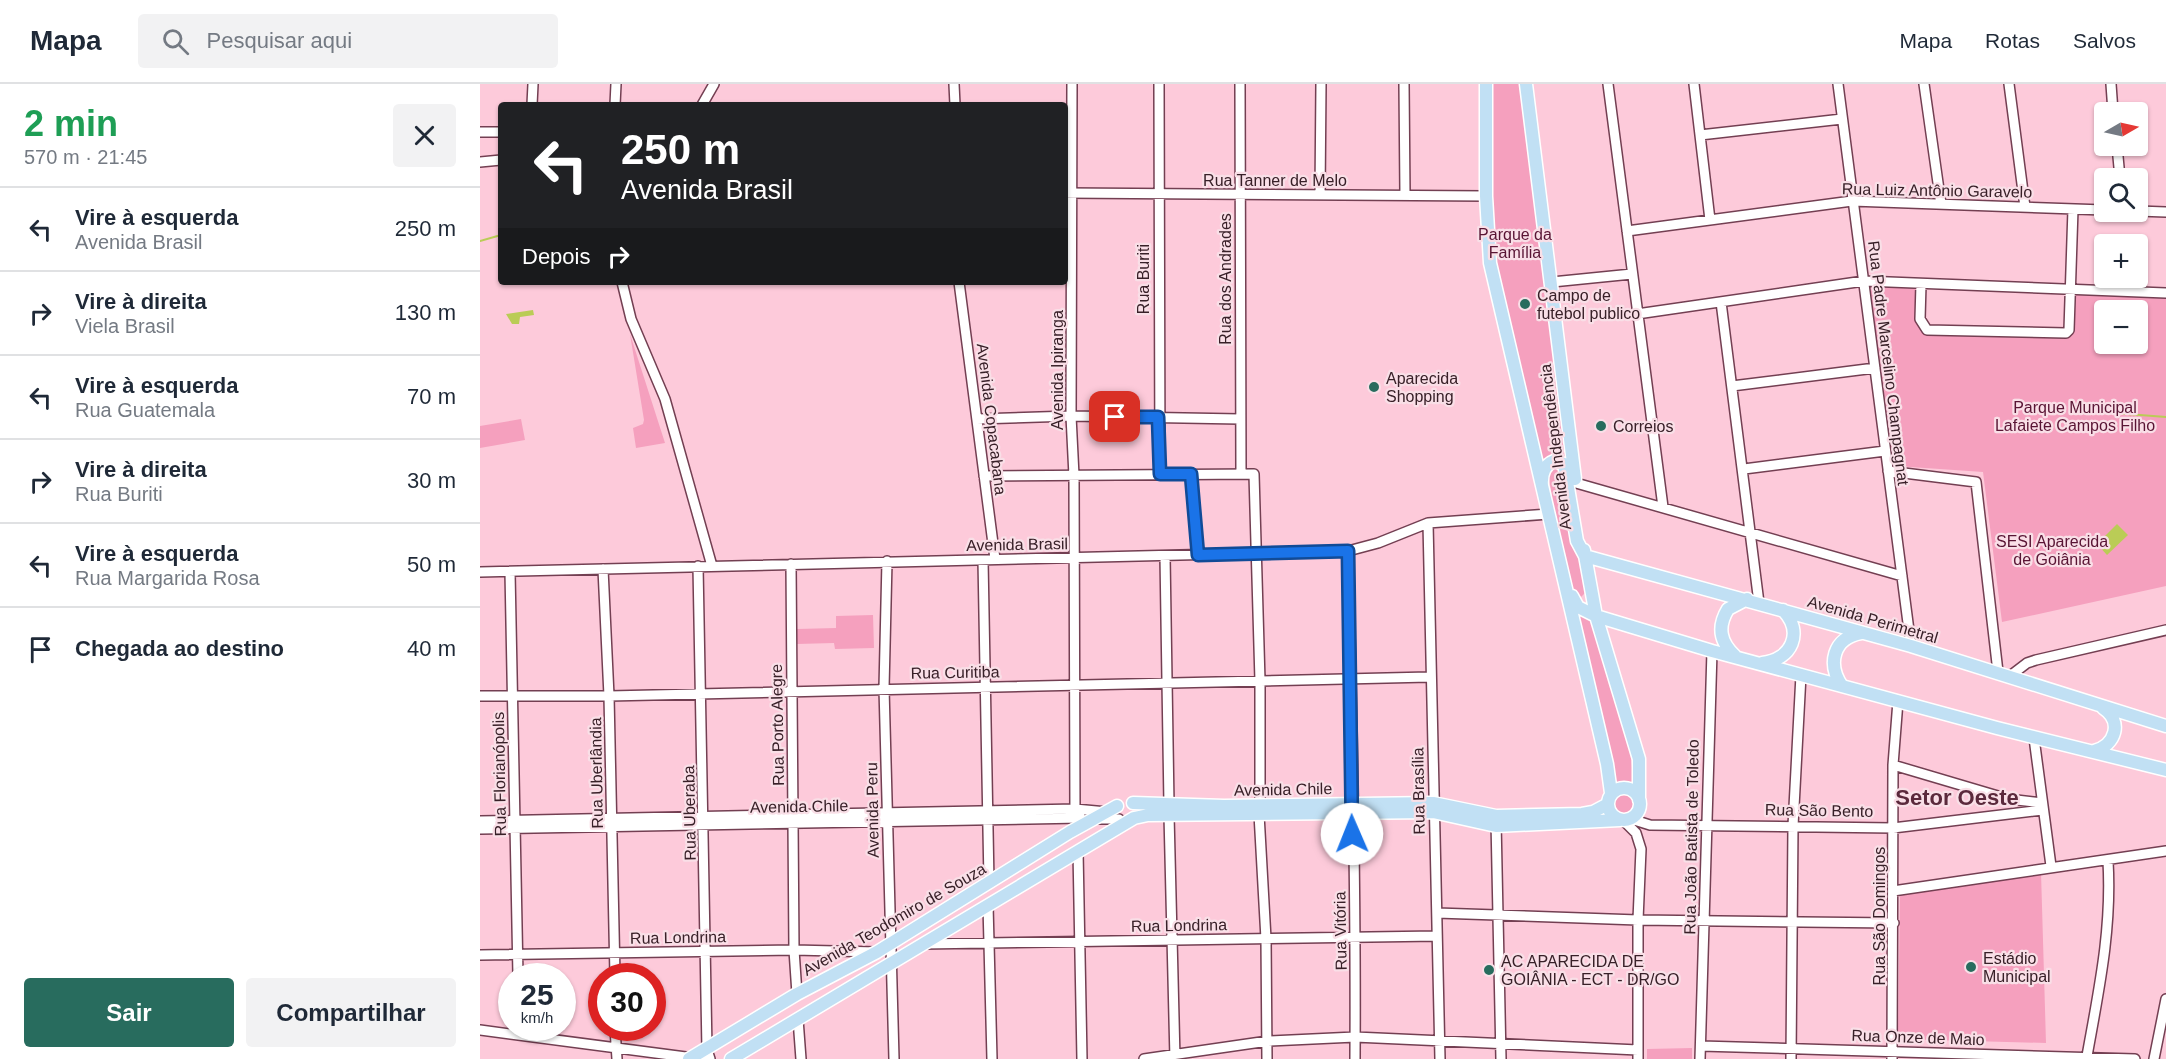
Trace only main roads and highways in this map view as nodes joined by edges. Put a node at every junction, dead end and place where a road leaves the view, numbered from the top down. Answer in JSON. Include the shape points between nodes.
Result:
{"nodes":[{"id":1,"x":1486,"y":84,"type":"edge"},
{"id":2,"x":1526,"y":84,"type":"edge"},
{"id":3,"x":1542,"y":486,"type":"junction"},
{"id":4,"x":1555,"y":544,"type":"junction"},
{"id":5,"x":1585,"y":556,"type":"junction"},
{"id":6,"x":1572,"y":595,"type":"junction"},
{"id":7,"x":1591,"y":595,"type":"junction"},
{"id":8,"x":1753,"y":601,"type":"junction"},
{"id":9,"x":1782,"y":610,"type":"junction"},
{"id":10,"x":1596,"y":616,"type":"junction"},
{"id":11,"x":1863,"y":633,"type":"junction"},
{"id":12,"x":1735,"y":656,"type":"junction"},
{"id":13,"x":1761,"y":663,"type":"junction"},
{"id":14,"x":1842,"y":686,"type":"junction"},
{"id":15,"x":2102,"y":707,"type":"junction"},
{"id":16,"x":2166,"y":726,"type":"edge"},
{"id":17,"x":2094,"y":751,"type":"junction"},
{"id":18,"x":2163,"y":769,"type":"edge"},
{"id":19,"x":1609,"y":798,"type":"junction"},
{"id":20,"x":1640,"y":800,"type":"junction"},
{"id":21,"x":1433,"y":808,"type":"joint"},
{"id":22,"x":1169,"y":810,"type":"junction"},
{"id":23,"x":1121,"y":815,"type":"junction"},
{"id":24,"x":1625,"y":819,"type":"junction"},
{"id":25,"x":1496,"y":821,"type":"junction"},
{"id":26,"x":699,"y":1057,"type":"edge"},
{"id":27,"x":731,"y":1059,"type":"edge"}],
"edges":[{"from":1,"to":3,"type":"main road","name":"Avenida Independência","via":[[1487,237],[1492,274]]},
{"from":2,"to":5,"type":"main road","name":"Avenida Independência"},
{"from":3,"to":4,"type":"main road","name":"Avenida Independência"},
{"from":3,"to":5,"type":"main road","via":[[1548,465],[1554,461],[1564,464],[1577,541]]},
{"from":4,"to":6,"type":"main road"},
{"from":4,"to":19,"type":"main road","name":"Avenida Independência","via":[[1607,764]]},
{"from":5,"to":7,"type":"main road","name":"Avenida Independência"},
{"from":5,"to":8,"type":"main road","name":"Avenida Perimetral"},
{"from":6,"to":7,"type":"main road","via":[[1579,601]]},
{"from":6,"to":10,"type":"main road","via":[[1578,607]]},
{"from":7,"to":10,"type":"main road","name":"Avenida Independência"},
{"from":8,"to":9,"type":"main road","name":"Avenida Perimetral"},
{"from":8,"to":12,"type":"main road","via":[[1737,602],[1723,618],[1722,640]]},
{"from":9,"to":11,"type":"main road","name":"Avenida Perimetral"},
{"from":9,"to":13,"type":"main road","via":[[1794,631],[1791,647],[1781,659]]},
{"from":10,"to":12,"type":"main road"},
{"from":10,"to":20,"type":"main road","name":"Avenida Independência","via":[[1639,759]]},
{"from":11,"to":14,"type":"main road","via":[[1852,635],[1835,652],[1834,670]]},
{"from":11,"to":15,"type":"main road","name":"Avenida Perimetral"},
{"from":12,"to":13,"type":"main road"},
{"from":13,"to":14,"type":"main road"},
{"from":14,"to":17,"type":"main road"},
{"from":15,"to":16,"type":"main road","name":"Avenida Perimetral"},
{"from":15,"to":17,"type":"main road","via":[[2113,717],[2115,732],[2108,745]]},
{"from":17,"to":18,"type":"main road"},
{"from":19,"to":20,"type":"main road","via":[[1618,788],[1629,788]]},
{"from":19,"to":24,"type":"main road","via":[[1610,812]]},
{"from":19,"to":25,"type":"main road","name":"Rua São Bento","via":[[1593,812]]},
{"from":20,"to":24,"type":"main road","via":[[1638,811]]},
{"from":21,"to":22,"type":"main road","name":"Avenida Chile"},
{"from":21,"to":25,"type":"main road","name":"Rua São Bento"},
{"from":22,"to":23,"type":"main road","name":"Avenida Chile"},
{"from":22,"to":23,"type":"main road","name":"Avenida Chile","via":[[1122,801]]},
{"from":23,"to":26,"type":"main road","name":"Avenida Teodomiro de Souza","via":[[1094,819],[877,952],[797,994]]},
{"from":23,"to":27,"type":"main road","via":[[1078,851]]},
{"from":24,"to":25,"type":"main road","name":"Rua São Bento"}]}
